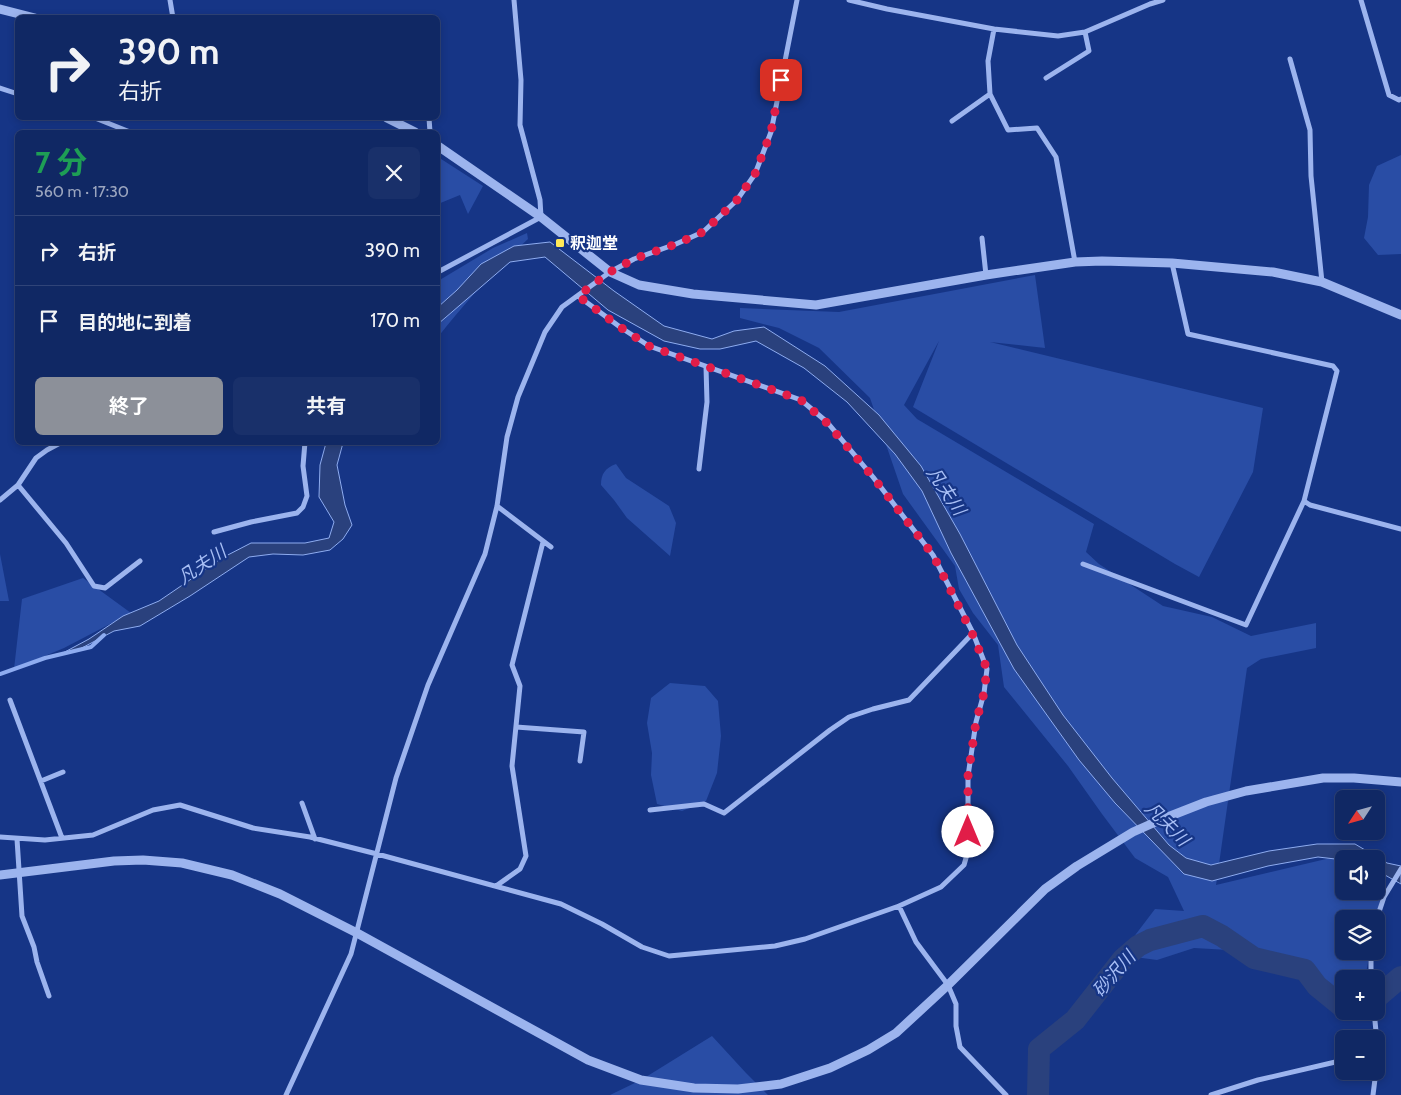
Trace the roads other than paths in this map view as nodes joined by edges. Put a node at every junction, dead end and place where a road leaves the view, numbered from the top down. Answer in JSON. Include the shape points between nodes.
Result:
{"nodes":[{"id":1,"x":170,"y":0,"type":"edge"},
{"id":2,"x":514,"y":0,"type":"edge"},
{"id":3,"x":797,"y":0,"type":"edge"},
{"id":4,"x":849,"y":0,"type":"edge"},
{"id":5,"x":1163,"y":0,"type":"edge"},
{"id":6,"x":1361,"y":0,"type":"edge"},
{"id":7,"x":0,"y":9,"type":"edge"},
{"id":8,"x":23,"y":15,"type":"edge"},
{"id":9,"x":173,"y":15,"type":"edge"},
{"id":10,"x":994,"y":29,"type":"junction"},
{"id":11,"x":1086,"y":32,"type":"junction"},
{"id":12,"x":1290,"y":59,"type":"dead end"},
{"id":13,"x":1046,"y":78,"type":"dead end"},
{"id":14,"x":0,"y":88,"type":"edge"},
{"id":15,"x":15,"y":93,"type":"edge"},
{"id":16,"x":990,"y":94,"type":"junction"},
{"id":17,"x":1401,"y":99,"type":"edge"},
{"id":18,"x":99,"y":120,"type":"edge"},
{"id":19,"x":392,"y":120,"type":"edge"},
{"id":20,"x":952,"y":121,"type":"dead end"},
{"id":21,"x":125,"y":130,"type":"edge"},
{"id":22,"x":411,"y":130,"type":"edge"},
{"id":23,"x":440,"y":147,"type":"edge"},
{"id":24,"x":541,"y":217,"type":"junction"},
{"id":25,"x":982,"y":238,"type":"dead end"},
{"id":26,"x":1075,"y":262,"type":"junction"},
{"id":27,"x":1172,"y":263,"type":"junction"},
{"id":28,"x":440,"y":271,"type":"edge"},
{"id":29,"x":610,"y":272,"type":"junction"},
{"id":30,"x":986,"y":275,"type":"junction"},
{"id":31,"x":1322,"y":282,"type":"junction"},
{"id":32,"x":578,"y":296,"type":"junction"},
{"id":33,"x":1401,"y":315,"type":"edge"},
{"id":34,"x":706,"y":367,"type":"junction"},
{"id":35,"x":56,"y":445,"type":"edge"},
{"id":36,"x":305,"y":445,"type":"edge"},
{"id":37,"x":699,"y":469,"type":"dead end"},
{"id":38,"x":18,"y":485,"type":"junction"},
{"id":39,"x":0,"y":500,"type":"edge"},
{"id":40,"x":1304,"y":501,"type":"junction"},
{"id":41,"x":497,"y":506,"type":"junction"},
{"id":42,"x":1401,"y":529,"type":"edge"},
{"id":43,"x":214,"y":532,"type":"dead end"},
{"id":44,"x":543,"y":542,"type":"junction"},
{"id":45,"x":551,"y":548,"type":"dead end"},
{"id":46,"x":140,"y":561,"type":"dead end"},
{"id":47,"x":1083,"y":564,"type":"dead end"},
{"id":48,"x":972,"y":633,"type":"junction"},
{"id":49,"x":10,"y":700,"type":"dead end"},
{"id":50,"x":516,"y":727,"type":"junction"},
{"id":51,"x":580,"y":762,"type":"dead end"},
{"id":52,"x":63,"y":772,"type":"dead end"},
{"id":53,"x":41,"y":781,"type":"junction"},
{"id":54,"x":1401,"y":782,"type":"edge"},
{"id":55,"x":302,"y":803,"type":"dead end"},
{"id":56,"x":650,"y":810,"type":"dead end"},
{"id":57,"x":0,"y":838,"type":"edge"},
{"id":58,"x":62,"y":838,"type":"junction"},
{"id":59,"x":17,"y":839,"type":"junction"},
{"id":60,"x":315,"y":839,"type":"junction"},
{"id":61,"x":377,"y":854,"type":"junction"},
{"id":62,"x":1401,"y":869,"type":"edge"},
{"id":63,"x":19,"y":872,"type":"junction"},
{"id":64,"x":0,"y":875,"type":"edge"},
{"id":65,"x":496,"y":886,"type":"junction"},
{"id":66,"x":899,"y":906,"type":"junction"},
{"id":67,"x":1380,"y":910,"type":"edge"},
{"id":68,"x":357,"y":933,"type":"junction"},
{"id":69,"x":948,"y":985,"type":"junction"},
{"id":70,"x":49,"y":996,"type":"dead end"},
{"id":71,"x":1335,"y":1062,"type":"edge"},
{"id":72,"x":1375,"y":1080,"type":"edge"},
{"id":73,"x":286,"y":1095,"type":"edge"},
{"id":74,"x":1006,"y":1095,"type":"edge"},
{"id":75,"x":1211,"y":1095,"type":"edge"},
{"id":76,"x":1373,"y":1095,"type":"edge"}],
"edges":[{"from":1,"to":9,"type":"street"},
{"from":2,"to":24,"type":"street","via":[[520,125],[540,200]]},
{"from":3,"to":29,"type":"street","via":[[771,132],[755,174],[737,200],[703,232]]},
{"from":4,"to":10,"type":"street"},
{"from":5,"to":11,"type":"street"},
{"from":6,"to":17,"type":"street","via":[[1389,95]]},
{"from":7,"to":8,"type":"street"},
{"from":10,"to":11,"type":"street","via":[[1058,36]]},
{"from":10,"to":16,"type":"street","via":[[988,61]]},
{"from":11,"to":13,"type":"street","via":[[1089,51]]},
{"from":12,"to":31,"type":"street","via":[[1310,130],[1311,176]]},
{"from":14,"to":15,"type":"street"},
{"from":16,"to":20,"type":"street"},
{"from":16,"to":26,"type":"street","via":[[1008,130],[1037,128],[1056,157]]},
{"from":18,"to":21,"type":"street"},
{"from":19,"to":22,"type":"street"},
{"from":23,"to":24,"type":"street"},
{"from":24,"to":28,"type":"street"},
{"from":24,"to":29,"type":"street"},
{"from":25,"to":30,"type":"street"},
{"from":26,"to":27,"type":"street"},
{"from":26,"to":30,"type":"street"},
{"from":27,"to":31,"type":"street","via":[[1273,272]]},
{"from":27,"to":40,"type":"street","via":[[1188,334],[1333,366],[1337,371]]},
{"from":29,"to":30,"type":"street","via":[[640,285],[693,294],[816,305]]},
{"from":29,"to":32,"type":"street"},
{"from":31,"to":33,"type":"street"},
{"from":32,"to":34,"type":"street","via":[[649,346]]},
{"from":32,"to":41,"type":"street","via":[[562,307],[545,332],[518,397],[506,437]]},
{"from":34,"to":37,"type":"street","via":[[707,402]]},
{"from":34,"to":48,"type":"street","via":[[801,400],[826,422],[933,555]]},
{"from":35,"to":38,"type":"street","via":[[36,458]]},
{"from":36,"to":43,"type":"street","via":[[302,466],[307,496],[297,513]]},
{"from":38,"to":39,"type":"street"},
{"from":38,"to":46,"type":"street","via":[[66,543],[94,586],[105,588]]},
{"from":40,"to":42,"type":"street"},
{"from":40,"to":47,"type":"street","via":[[1246,625]]},
{"from":41,"to":44,"type":"street"},
{"from":41,"to":61,"type":"street","via":[[485,554],[428,685],[396,778]]},
{"from":44,"to":45,"type":"street"},
{"from":44,"to":50,"type":"street","via":[[512,665],[520,686]]},
{"from":48,"to":56,"type":"street","via":[[909,700],[850,717],[724,814],[704,804]]},
{"from":48,"to":66,"type":"street","via":[[987,669],[968,776],[968,851],[964,865],[941,887]]},
{"from":49,"to":53,"type":"street"},
{"from":50,"to":51,"type":"street","via":[[584,732]]},
{"from":50,"to":65,"type":"street","via":[[512,766],[526,856],[520,869]]},
{"from":52,"to":53,"type":"street"},
{"from":53,"to":58,"type":"street"},
{"from":54,"to":69,"type":"street","via":[[1323,778],[1246,791],[1206,802],[1133,832],[1045,888]]},
{"from":55,"to":60,"type":"street"},
{"from":57,"to":59,"type":"street"},
{"from":58,"to":59,"type":"street"},
{"from":58,"to":60,"type":"street","via":[[93,835],[153,810],[180,805],[253,828]]},
{"from":59,"to":63,"type":"street"},
{"from":60,"to":61,"type":"street"},
{"from":61,"to":65,"type":"street"},
{"from":61,"to":68,"type":"street"},
{"from":62,"to":67,"type":"street"},
{"from":63,"to":64,"type":"street"},
{"from":63,"to":68,"type":"street","via":[[114,861],[182,863],[232,875],[280,894]]},
{"from":63,"to":70,"type":"street","via":[[22,916]]},
{"from":65,"to":66,"type":"street","via":[[561,904],[642,946],[669,956],[775,946],[805,939]]},
{"from":66,"to":69,"type":"street","via":[[916,942]]},
{"from":68,"to":69,"type":"street","via":[[588,1060],[641,1080],[694,1088],[738,1089],[781,1084],[830,1068],[896,1033]]},
{"from":68,"to":73,"type":"street","via":[[351,954]]},
{"from":69,"to":74,"type":"street","via":[[956,1004],[960,1047]]},
{"from":71,"to":75,"type":"street"},
{"from":72,"to":76,"type":"street"}]}
